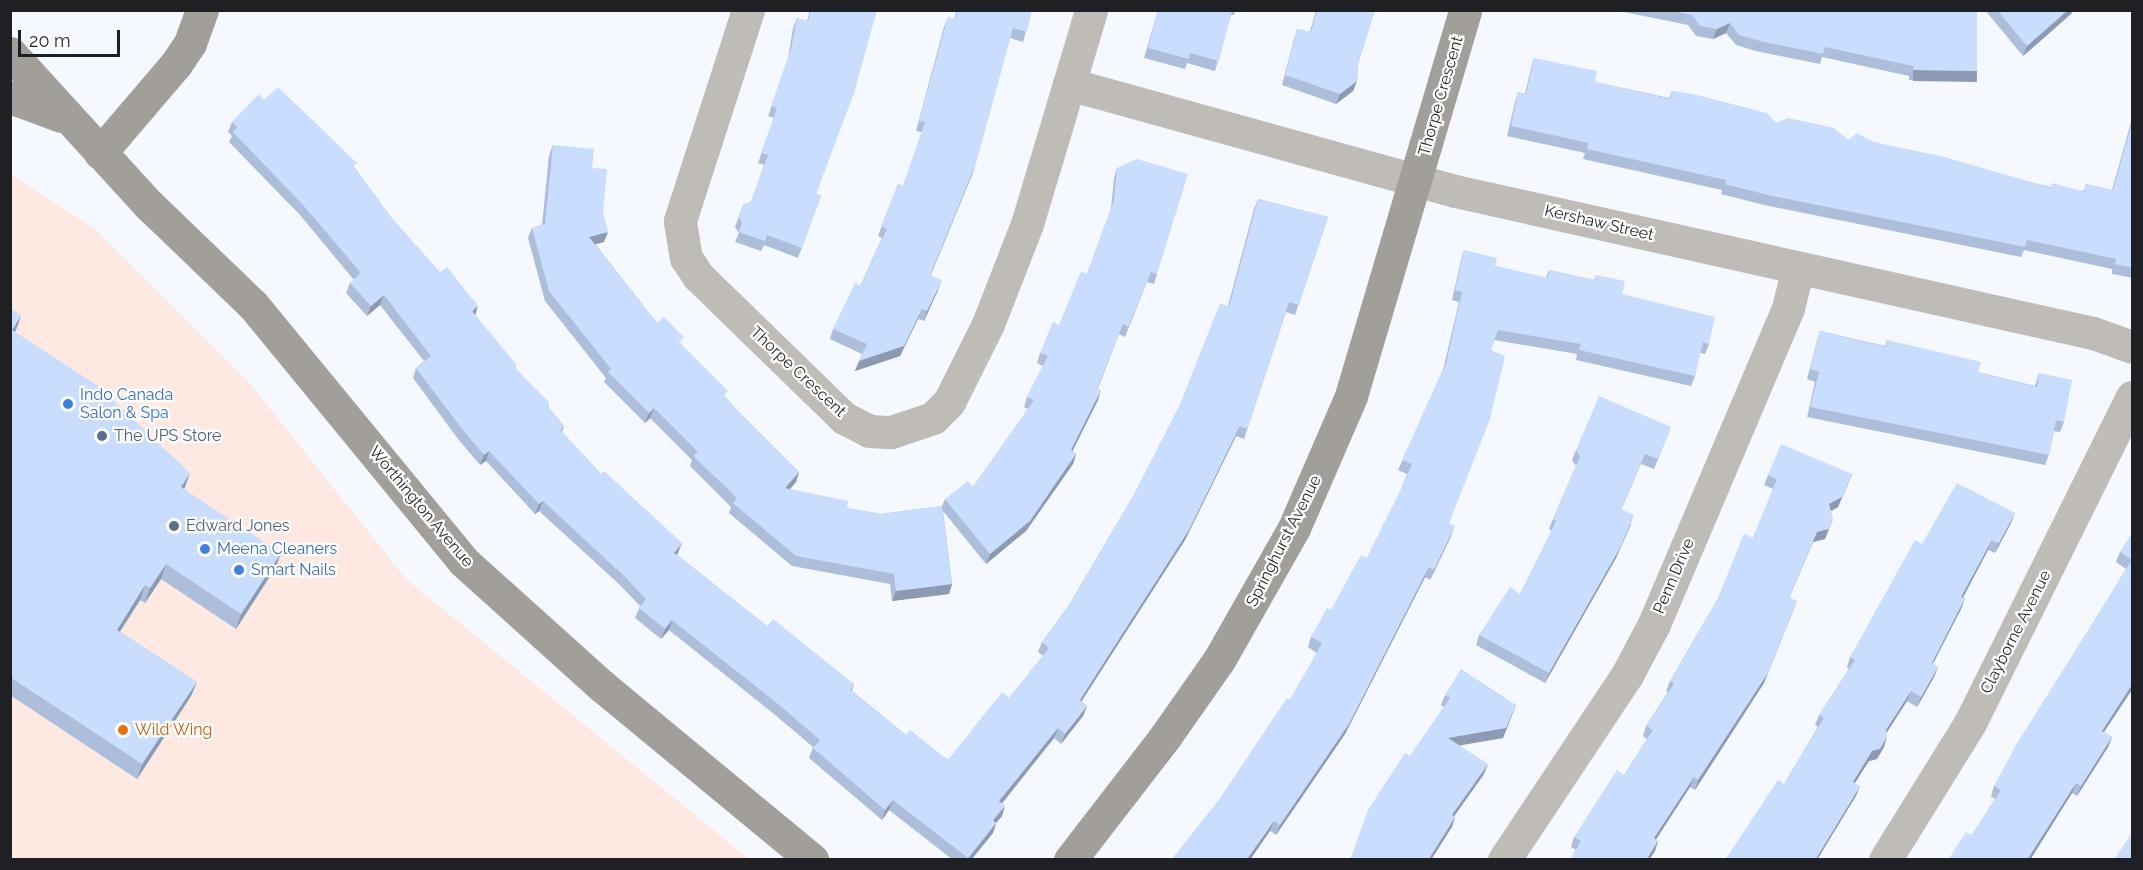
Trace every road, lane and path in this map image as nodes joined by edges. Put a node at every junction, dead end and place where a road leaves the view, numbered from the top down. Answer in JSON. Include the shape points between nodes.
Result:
{"nodes":[{"id":1,"x":202,"y":10,"type":"edge"},
{"id":2,"x":748,"y":10,"type":"edge"},
{"id":3,"x":1091,"y":10,"type":"edge"},
{"id":4,"x":1466,"y":10,"type":"edge"},
{"id":5,"x":10,"y":53,"type":"edge"},
{"id":6,"x":1069,"y":84,"type":"junction"},
{"id":7,"x":10,"y":97,"type":"edge"},
{"id":8,"x":66,"y":118,"type":"junction"},
{"id":9,"x":100,"y":153,"type":"junction"},
{"id":10,"x":1417,"y":181,"type":"junction"},
{"id":11,"x":1798,"y":268,"type":"junction"},
{"id":12,"x":2133,"y":347,"type":"edge"},
{"id":13,"x":2133,"y":397,"type":"edge"},
{"id":14,"x":812,"y":860,"type":"edge"},
{"id":15,"x":1070,"y":860,"type":"edge"},
{"id":16,"x":1504,"y":860,"type":"edge"},
{"id":17,"x":1885,"y":860,"type":"edge"}],
"edges":[{"from":1,"to":9,"type":"street","via":[[190,43],[176,64]]},
{"from":2,"to":6,"type":"street","name":"Thorpe Crescent","via":[[682,210],[683,248],[698,276],[844,418],[869,430],[891,432],[916,425],[933,418],[949,402],[988,324],[1027,224]]},
{"from":3,"to":6,"type":"street","name":"Thorpe Crescent"},
{"from":4,"to":10,"type":"street","name":"Thorpe Crescent"},
{"from":5,"to":8,"type":"street","name":"Worthington Avenue"},
{"from":6,"to":10,"type":"street","name":"Kershaw Street"},
{"from":7,"to":8,"type":"street","name":"Worthington Avenue"},
{"from":8,"to":9,"type":"street","name":"Worthington Avenue"},
{"from":9,"to":14,"type":"street","name":"Worthington Avenue","via":[[253,305],[463,561],[602,686]]},
{"from":10,"to":11,"type":"street","name":"Kershaw Street"},
{"from":10,"to":15,"type":"street","name":"Springhurst Avenue","via":[[1351,396],[1294,528],[1219,660],[1166,737]]},
{"from":11,"to":12,"type":"street","name":"Kershaw Street","via":[[2093,333]]},
{"from":11,"to":16,"type":"street","name":"Penn Drive","via":[[1788,308],[1654,624],[1627,675]]},
{"from":13,"to":17,"type":"street","name":"Clayborne Avenue","via":[[1970,723]]}]}
